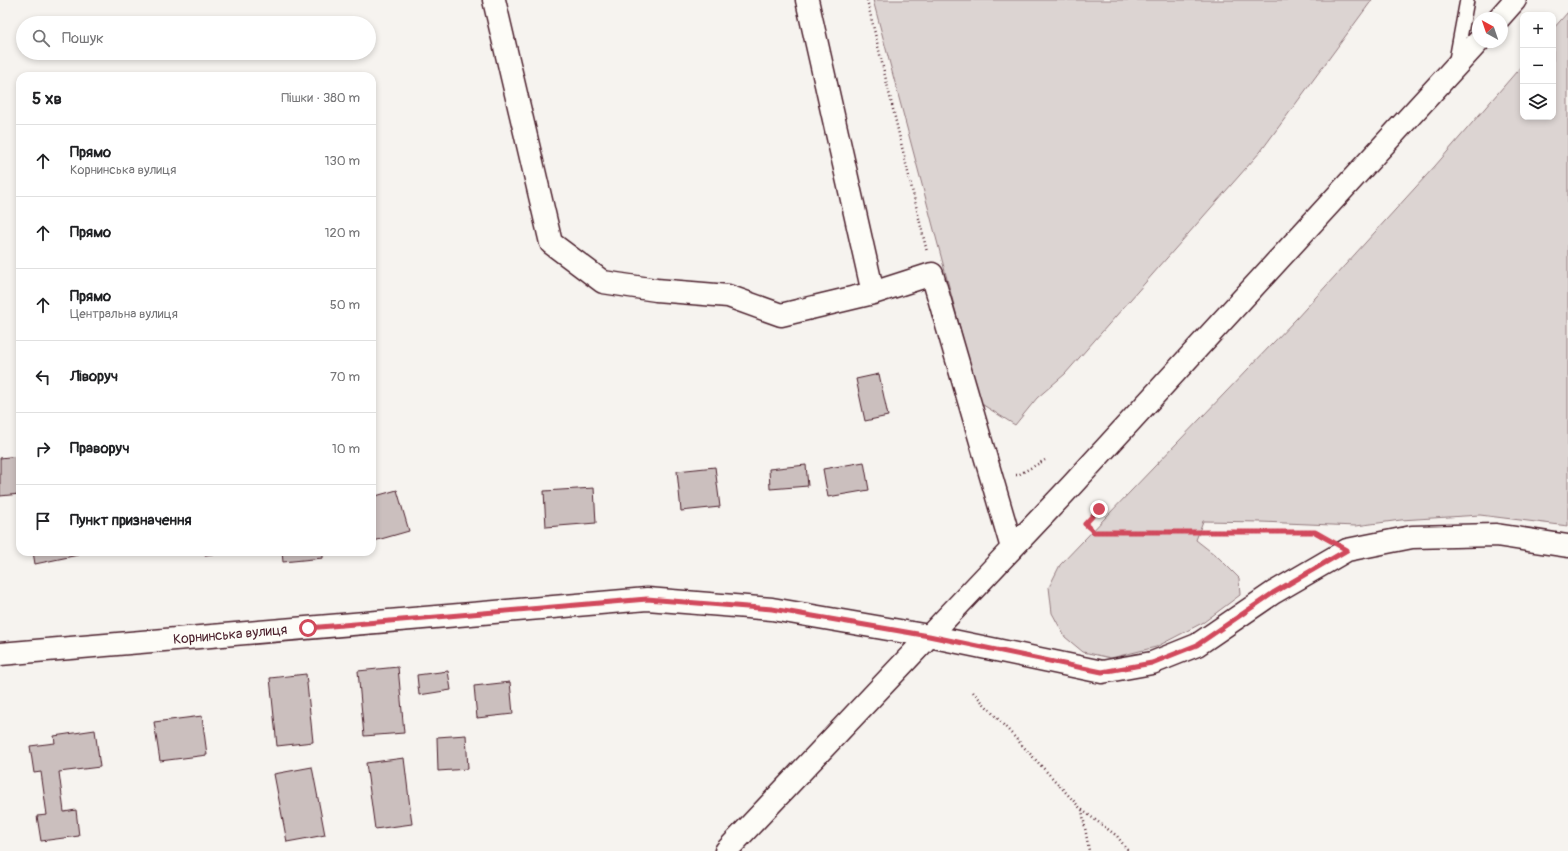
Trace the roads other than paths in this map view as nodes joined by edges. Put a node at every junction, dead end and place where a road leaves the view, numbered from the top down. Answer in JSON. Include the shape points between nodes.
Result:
{"nodes":[{"id":1,"x":494,"y":0,"type":"edge"},
{"id":2,"x":807,"y":0,"type":"edge"},
{"id":3,"x":1468,"y":0,"type":"edge"},
{"id":4,"x":1515,"y":0,"type":"edge"},
{"id":5,"x":1504,"y":12,"type":"edge"},
{"id":6,"x":1473,"y":48,"type":"edge"},
{"id":7,"x":1454,"y":70,"type":"junction"},
{"id":8,"x":873,"y":293,"type":"junction"},
{"id":9,"x":1568,"y":546,"type":"edge"},
{"id":10,"x":1012,"y":548,"type":"junction"},
{"id":11,"x":929,"y":636,"type":"junction"},
{"id":12,"x":0,"y":654,"type":"edge"},
{"id":13,"x":726,"y":851,"type":"edge"}],
"edges":[{"from":1,"to":8,"type":"main road","via":[[550,243],[603,282],[656,290],[728,296],[781,315]]},
{"from":2,"to":8,"type":"main road"},
{"from":3,"to":7,"type":"lane"},
{"from":4,"to":5,"type":"main road"},
{"from":6,"to":7,"type":"main road"},
{"from":7,"to":10,"type":"main road"},
{"from":8,"to":10,"type":"main road","via":[[932,274]]},
{"from":9,"to":11,"type":"main road","name":"Корнинська вулиця","via":[[1496,534],[1412,537],[1347,550],[1273,593],[1197,645],[1152,663],[1102,672]]},
{"from":10,"to":11,"type":"main road"},
{"from":11,"to":12,"type":"main road","name":"Корнинська вулиця","via":[[772,609],[647,599]]},
{"from":11,"to":13,"type":"main road"}]}
